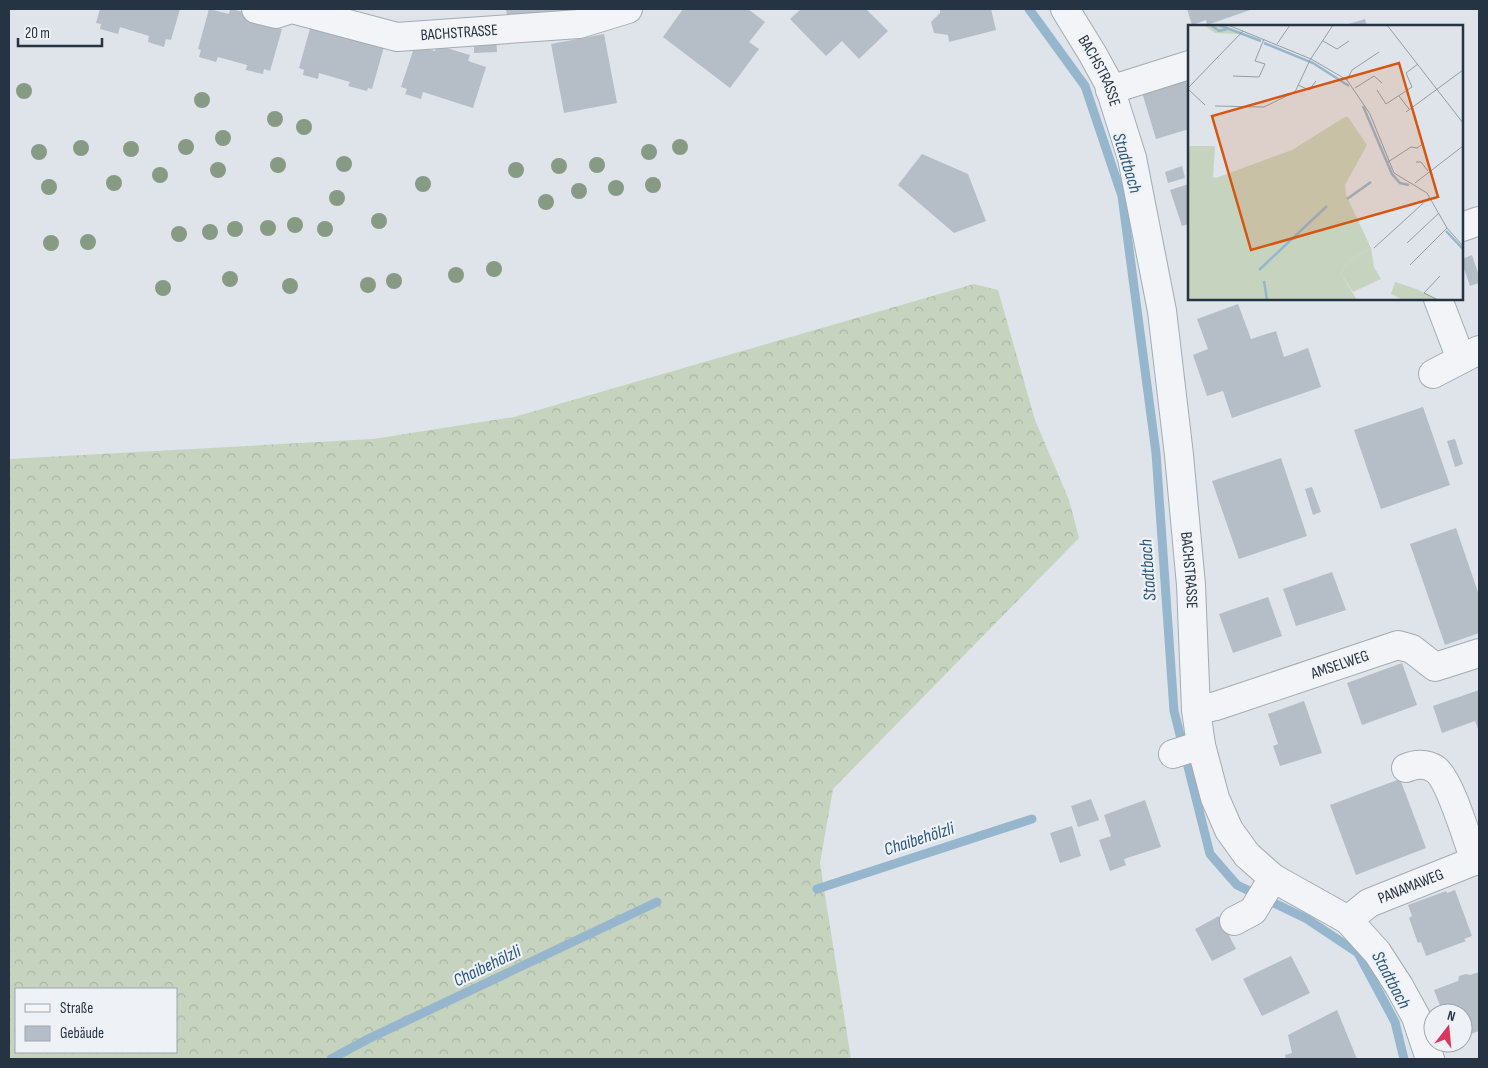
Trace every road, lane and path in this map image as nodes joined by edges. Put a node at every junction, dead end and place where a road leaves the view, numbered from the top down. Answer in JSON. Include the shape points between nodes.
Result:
{"nodes":[{"id":1,"x":256,"y":9,"type":"edge"},
{"id":2,"x":292,"y":9,"type":"edge"},
{"id":3,"x":628,"y":9,"type":"edge"},
{"id":4,"x":1071,"y":11,"type":"edge"},
{"id":5,"x":1188,"y":64,"type":"edge"},
{"id":6,"x":1110,"y":90,"type":"junction"},
{"id":7,"x":1479,"y":221,"type":"edge"},
{"id":8,"x":1463,"y":227,"type":"edge"},
{"id":9,"x":1439,"y":300,"type":"edge"},
{"id":10,"x":1470,"y":355,"type":"edge"},
{"id":11,"x":1433,"y":374,"type":"dead end"},
{"id":12,"x":1479,"y":653,"type":"edge"},
{"id":13,"x":1196,"y":710,"type":"junction"},
{"id":14,"x":1406,"y":768,"type":"dead end"},
{"id":15,"x":1477,"y":860,"type":"edge"},
{"id":16,"x":1265,"y":891,"type":"junction"},
{"id":17,"x":1348,"y":920,"type":"junction"},
{"id":18,"x":1234,"y":921,"type":"dead end"},
{"id":19,"x":1426,"y":1058,"type":"edge"}],
"edges":[{"from":1,"to":2,"type":"street","name":"BACHSTRASSE","via":[[276,14]]},
{"from":2,"to":3,"type":"street","name":"BACHSTRASSE","via":[[397,37],[579,24]]},
{"from":4,"to":6,"type":"street","name":"BACHSTRASSE"},
{"from":5,"to":6,"type":"street"},
{"from":6,"to":13,"type":"street","name":"BACHSTRASSE","via":[[1132,158],[1162,312],[1191,585]]},
{"from":7,"to":8,"type":"street"},
{"from":9,"to":10,"type":"street"},
{"from":10,"to":11,"type":"street"},
{"from":12,"to":13,"type":"street","name":"AMSELWEG","via":[[1435,667],[1412,649],[1398,645]]},
{"from":13,"to":16,"type":"street","name":"BACHSTRASSE","via":[[1188,748],[1229,830],[1247,855]]},
{"from":14,"to":15,"type":"street","via":[[1423,765],[1441,774]]},
{"from":15,"to":17,"type":"street","name":"PANAMAWEG","via":[[1369,903]]},
{"from":16,"to":17,"type":"street","name":"BACHSTRASSE"},
{"from":16,"to":18,"type":"street","via":[[1253,912]]},
{"from":17,"to":19,"type":"street","name":"BACHSTRASSE","via":[[1377,952],[1400,986],[1416,1017]]}]}
